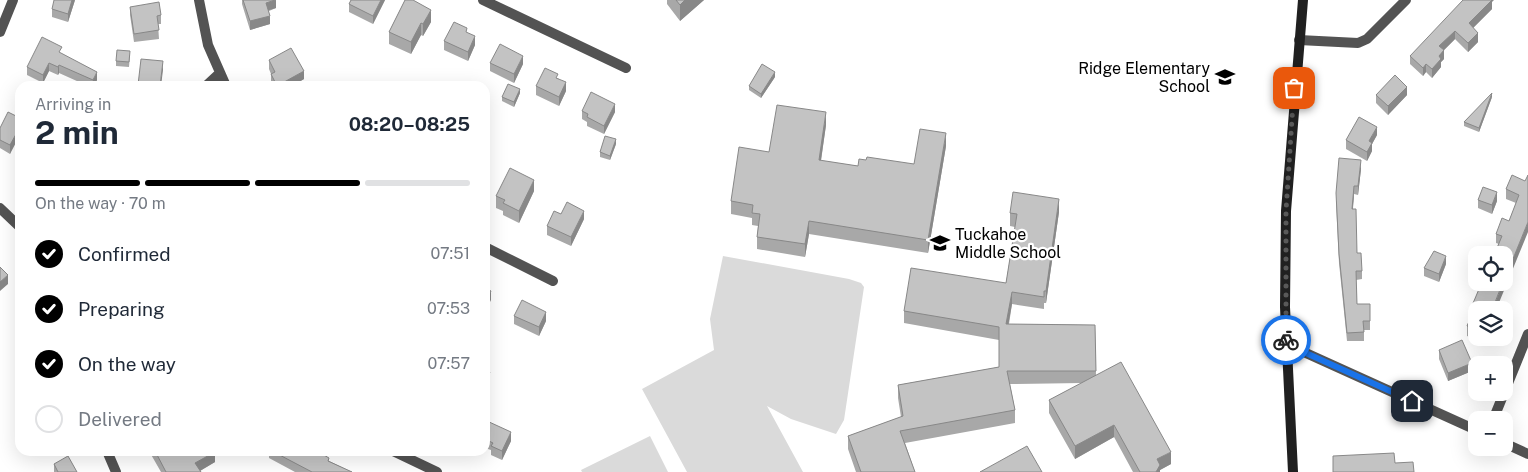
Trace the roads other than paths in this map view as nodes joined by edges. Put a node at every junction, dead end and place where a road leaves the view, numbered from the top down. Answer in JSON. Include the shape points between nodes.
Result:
{"nodes":[{"id":1,"x":13,"y":0,"type":"edge"},
{"id":2,"x":199,"y":0,"type":"edge"},
{"id":3,"x":483,"y":0,"type":"edge"},
{"id":4,"x":1303,"y":0,"type":"edge"},
{"id":5,"x":1406,"y":0,"type":"edge"},
{"id":6,"x":0,"y":32,"type":"edge"},
{"id":7,"x":1299,"y":40,"type":"junction"},
{"id":8,"x":626,"y":68,"type":"dead end"},
{"id":9,"x":220,"y":73,"type":"junction"},
{"id":10,"x":211,"y":81,"type":"edge"},
{"id":11,"x":224,"y":81,"type":"edge"},
{"id":12,"x":0,"y":208,"type":"edge"},
{"id":13,"x":15,"y":222,"type":"edge"},
{"id":14,"x":490,"y":250,"type":"edge"},
{"id":15,"x":553,"y":281,"type":"dead end"},
{"id":16,"x":1528,"y":334,"type":"edge"},
{"id":17,"x":1286,"y":344,"type":"junction"},
{"id":18,"x":1497,"y":411,"type":"edge"},
{"id":19,"x":1468,"y":426,"type":"edge"},
{"id":20,"x":1513,"y":447,"type":"edge"},
{"id":21,"x":1528,"y":454,"type":"edge"},
{"id":22,"x":108,"y":456,"type":"edge"},
{"id":23,"x":403,"y":456,"type":"edge"},
{"id":24,"x":116,"y":472,"type":"edge"},
{"id":25,"x":437,"y":472,"type":"edge"},
{"id":26,"x":1293,"y":472,"type":"edge"}],
"edges":[{"from":1,"to":6,"type":"street"},
{"from":2,"to":9,"type":"street","via":[[208,45]]},
{"from":3,"to":8,"type":"street"},
{"from":4,"to":7,"type":"main road"},
{"from":5,"to":7,"type":"street","via":[[1367,39],[1358,43]]},
{"from":7,"to":17,"type":"main road","via":[[1286,211]]},
{"from":9,"to":10,"type":"street"},
{"from":9,"to":11,"type":"street"},
{"from":12,"to":13,"type":"street"},
{"from":14,"to":15,"type":"street"},
{"from":16,"to":18,"type":"street"},
{"from":17,"to":19,"type":"street"},
{"from":17,"to":26,"type":"main road"},
{"from":20,"to":21,"type":"street"},
{"from":22,"to":24,"type":"street"},
{"from":23,"to":25,"type":"street"}]}
